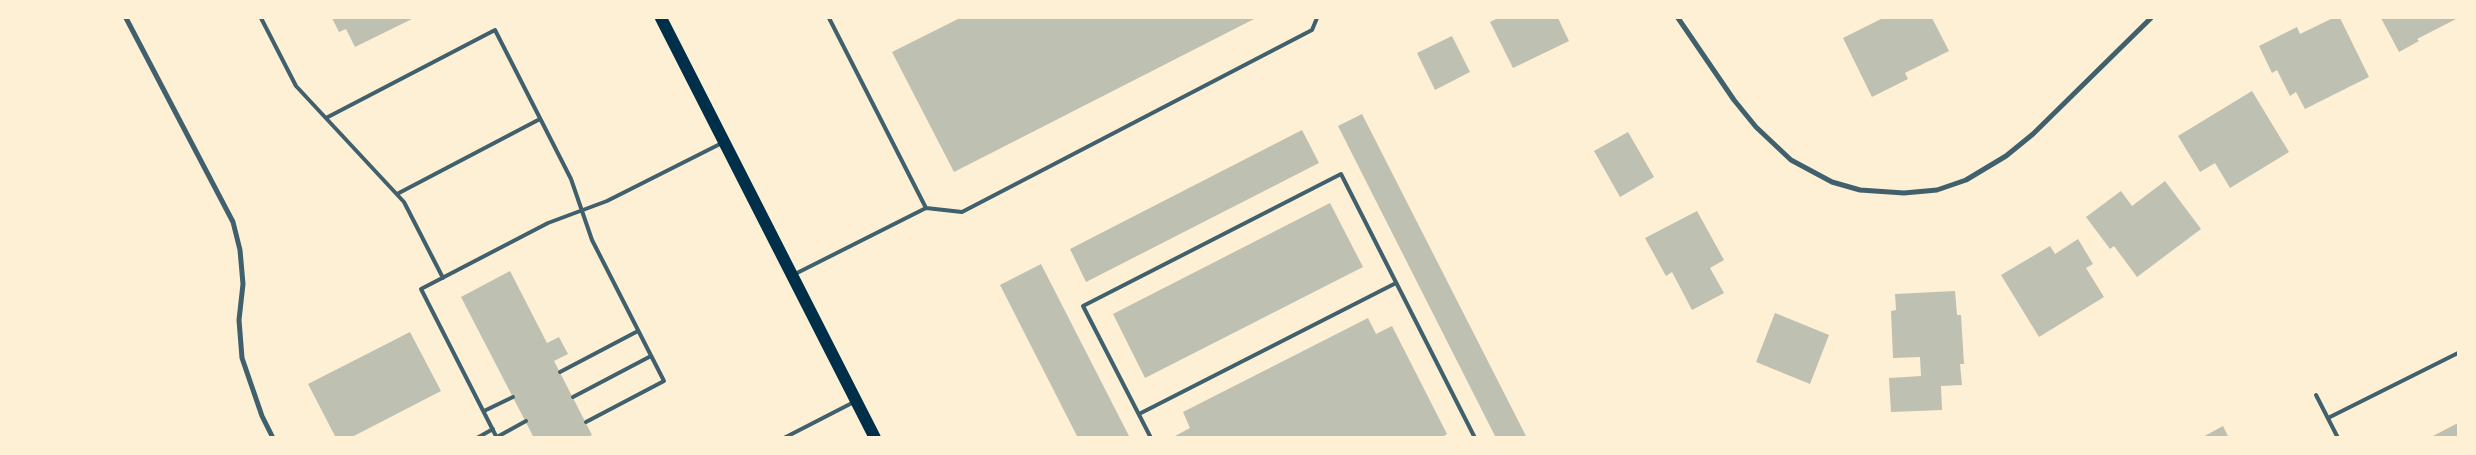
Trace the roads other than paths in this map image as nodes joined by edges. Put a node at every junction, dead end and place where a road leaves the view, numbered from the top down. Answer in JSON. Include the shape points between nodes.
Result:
{"nodes":[{"id":1,"x":126,"y":18,"type":"edge"},
{"id":2,"x":261,"y":18,"type":"edge"},
{"id":3,"x":661,"y":18,"type":"edge"},
{"id":4,"x":829,"y":18,"type":"edge"},
{"id":5,"x":1318,"y":18,"type":"edge"},
{"id":6,"x":1678,"y":18,"type":"edge"},
{"id":7,"x":2151,"y":18,"type":"edge"},
{"id":8,"x":326,"y":118,"type":"junction"},
{"id":9,"x":540,"y":119,"type":"junction"},
{"id":10,"x":725,"y":142,"type":"junction"},
{"id":11,"x":397,"y":194,"type":"junction"},
{"id":12,"x":926,"y":208,"type":"junction"},
{"id":13,"x":581,"y":211,"type":"junction"},
{"id":14,"x":793,"y":275,"type":"junction"},
{"id":15,"x":443,"y":278,"type":"junction"},
{"id":16,"x":1396,"y":283,"type":"junction"},
{"id":17,"x":638,"y":331,"type":"junction"},
{"id":18,"x":2458,"y":353,"type":"edge"},
{"id":19,"x":651,"y":356,"type":"junction"},
{"id":20,"x":560,"y":372,"type":"dead end"},
{"id":21,"x":2316,"y":394,"type":"dead end"},
{"id":22,"x":513,"y":397,"type":"dead end"},
{"id":23,"x":573,"y":397,"type":"dead end"},
{"id":24,"x":857,"y":401,"type":"junction"},
{"id":25,"x":484,"y":411,"type":"junction"},
{"id":26,"x":1139,"y":414,"type":"junction"},
{"id":27,"x":2328,"y":418,"type":"junction"},
{"id":28,"x":526,"y":421,"type":"dead end"},
{"id":29,"x":586,"y":422,"type":"dead end"},
{"id":30,"x":493,"y":429,"type":"junction"},
{"id":31,"x":497,"y":437,"type":"edge"},
{"id":32,"x":273,"y":438,"type":"edge"},
{"id":33,"x":477,"y":438,"type":"edge"},
{"id":34,"x":784,"y":438,"type":"edge"},
{"id":35,"x":875,"y":438,"type":"edge"},
{"id":36,"x":1151,"y":438,"type":"edge"},
{"id":37,"x":1475,"y":438,"type":"edge"},
{"id":38,"x":2338,"y":438,"type":"edge"}],
"edges":[{"from":1,"to":32,"type":"street","via":[[233,222],[243,284],[239,320],[242,358]]},
{"from":2,"to":8,"type":"lane","via":[[296,86]]},
{"from":3,"to":10,"type":"main road"},
{"from":4,"to":12,"type":"lane"},
{"from":5,"to":12,"type":"lane","via":[[1312,30],[962,212]]},
{"from":6,"to":7,"type":"street","via":[[1734,100],[1756,127],[1791,160],[1832,182],[1869,191],[1904,193],[1937,190],[1989,168],[2033,134]]},
{"from":8,"to":9,"type":"lane","via":[[495,30]]},
{"from":8,"to":11,"type":"lane"},
{"from":9,"to":11,"type":"lane"},
{"from":9,"to":13,"type":"lane","via":[[571,179]]},
{"from":10,"to":13,"type":"lane"},
{"from":10,"to":14,"type":"main road"},
{"from":11,"to":15,"type":"lane"},
{"from":12,"to":14,"type":"lane"},
{"from":13,"to":15,"type":"lane","via":[[548,223]]},
{"from":13,"to":17,"type":"lane","via":[[592,240]]},
{"from":14,"to":24,"type":"main road"},
{"from":15,"to":25,"type":"lane","via":[[420,289]]},
{"from":16,"to":26,"type":"lane"},
{"from":16,"to":26,"type":"lane","via":[[1341,174],[1083,306]]},
{"from":16,"to":37,"type":"lane"},
{"from":17,"to":19,"type":"lane"},
{"from":17,"to":20,"type":"lane"},
{"from":18,"to":27,"type":"lane"},
{"from":19,"to":23,"type":"lane"},
{"from":19,"to":29,"type":"lane","via":[[664,382]]},
{"from":21,"to":27,"type":"lane"},
{"from":22,"to":25,"type":"lane"},
{"from":24,"to":34,"type":"lane"},
{"from":24,"to":35,"type":"main road"},
{"from":25,"to":30,"type":"lane"},
{"from":26,"to":36,"type":"lane"},
{"from":27,"to":38,"type":"lane"},
{"from":28,"to":31,"type":"lane"},
{"from":30,"to":31,"type":"lane"},
{"from":30,"to":33,"type":"lane"}]}
